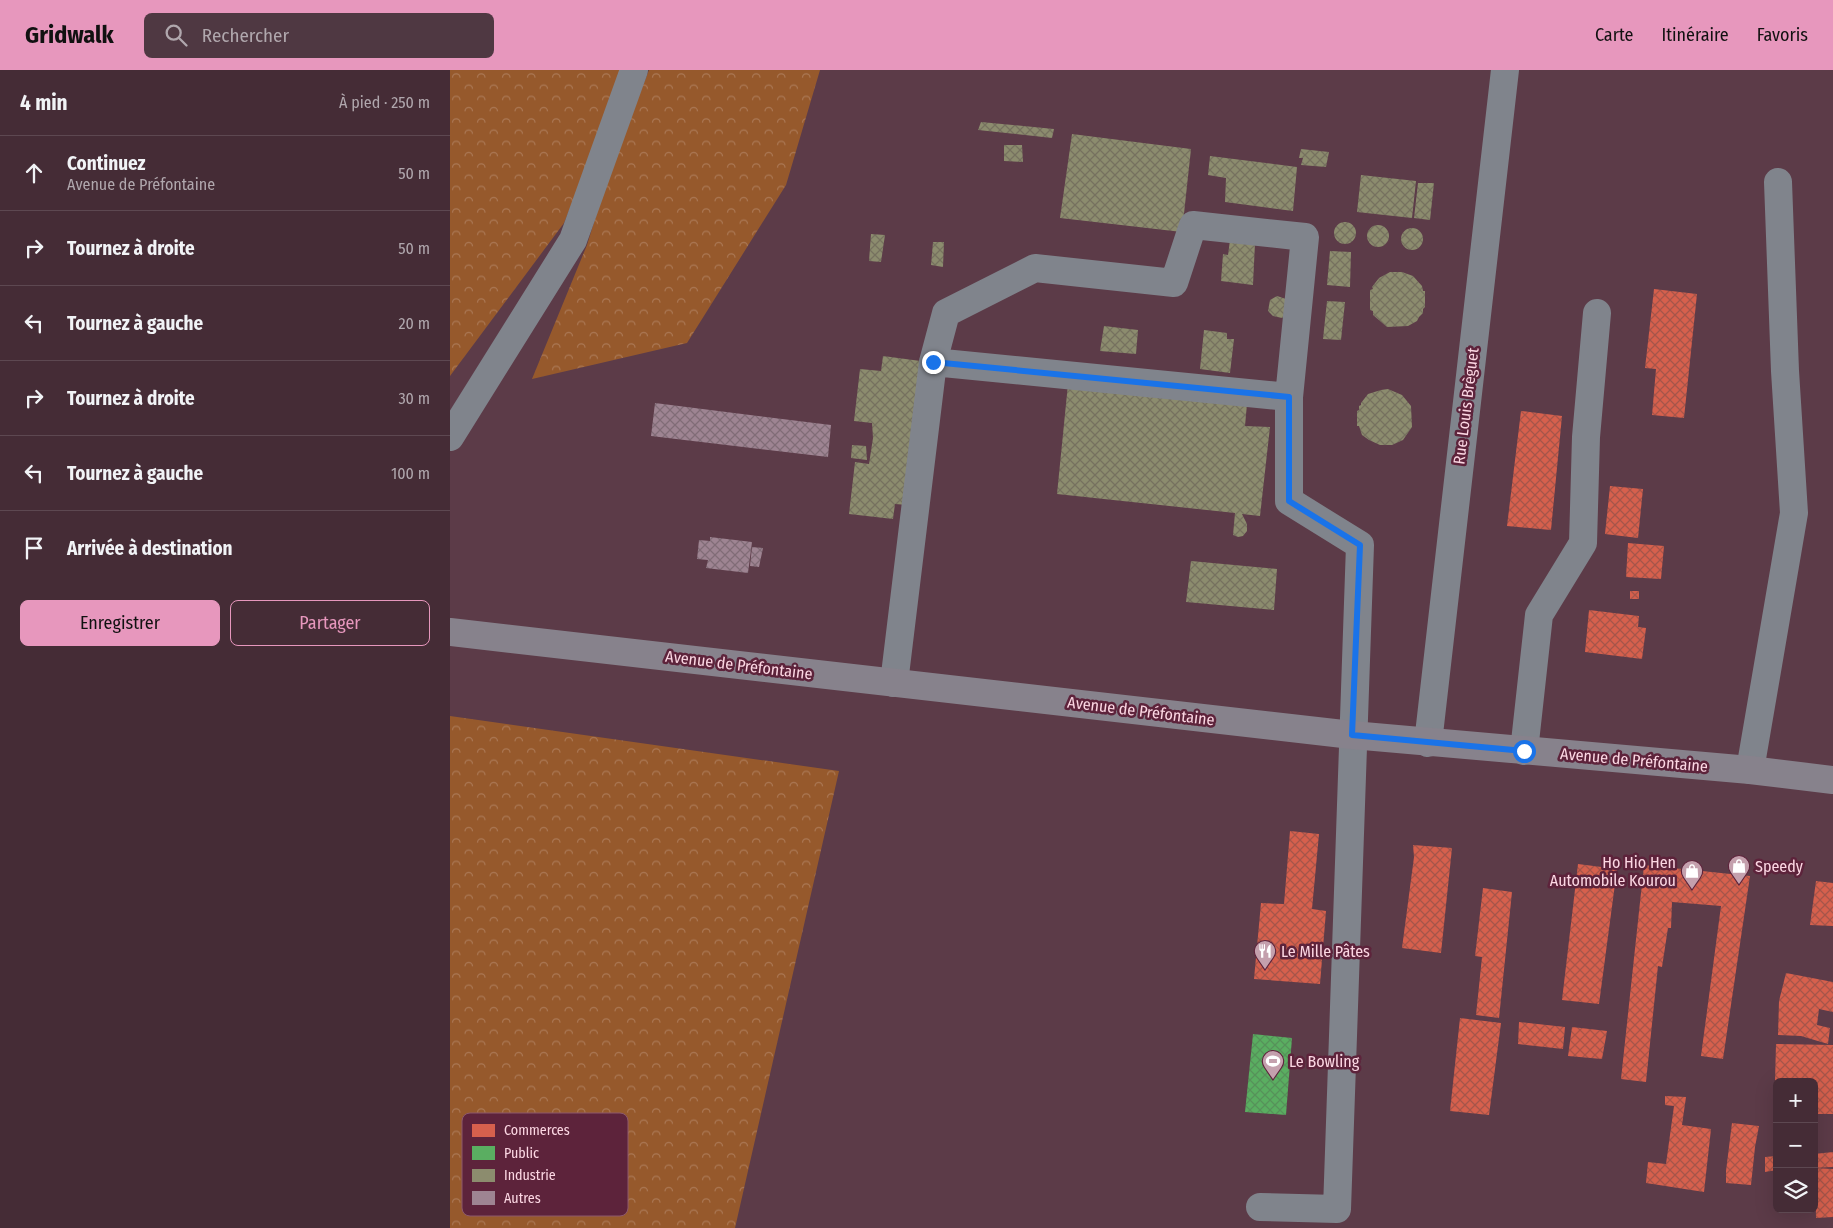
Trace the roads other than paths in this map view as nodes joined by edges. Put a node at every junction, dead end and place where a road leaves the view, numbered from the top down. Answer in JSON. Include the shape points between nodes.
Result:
{"nodes":[{"id":1,"x":634,"y":70,"type":"edge"},
{"id":2,"x":1505,"y":70,"type":"edge"},
{"id":3,"x":1778,"y":182,"type":"dead end"},
{"id":4,"x":1597,"y":313,"type":"dead end"},
{"id":5,"x":933,"y":362,"type":"junction"},
{"id":6,"x":1289,"y":397,"type":"junction"},
{"id":7,"x":450,"y":437,"type":"edge"},
{"id":8,"x":450,"y":632,"type":"edge"},
{"id":9,"x":894,"y":683,"type":"junction"},
{"id":10,"x":1352,"y":735,"type":"junction"},
{"id":11,"x":1428,"y":743,"type":"junction"},
{"id":12,"x":1524,"y":751,"type":"junction"},
{"id":13,"x":1750,"y":770,"type":"junction"},
{"id":14,"x":1833,"y":780,"type":"edge"},
{"id":15,"x":1260,"y":1207,"type":"dead end"}],
"edges":[{"from":1,"to":7,"type":"street","via":[[573,240]]},
{"from":2,"to":11,"type":"street","name":"Rue Louis Brèguet"},
{"from":3,"to":13,"type":"street","via":[[1794,513]]},
{"from":4,"to":12,"type":"street","via":[[1586,437],[1583,543],[1539,616]]},
{"from":5,"to":6,"type":"street"},
{"from":5,"to":6,"type":"street","via":[[946,313],[1035,268],[1174,283],[1193,225],[1305,237]]},
{"from":5,"to":9,"type":"street"},
{"from":6,"to":10,"type":"street","via":[[1289,501],[1360,545]]},
{"from":8,"to":9,"type":"main road","name":"Avenue de Préfontaine"},
{"from":9,"to":10,"type":"main road","name":"Avenue de Préfontaine"},
{"from":10,"to":11,"type":"main road","name":"Avenue de Préfontaine"},
{"from":10,"to":15,"type":"street","via":[[1337,1210]]},
{"from":11,"to":12,"type":"main road","name":"Avenue de Préfontaine"},
{"from":12,"to":13,"type":"main road","name":"Avenue de Préfontaine"},
{"from":13,"to":14,"type":"main road","name":"Avenue de Préfontaine"}]}
